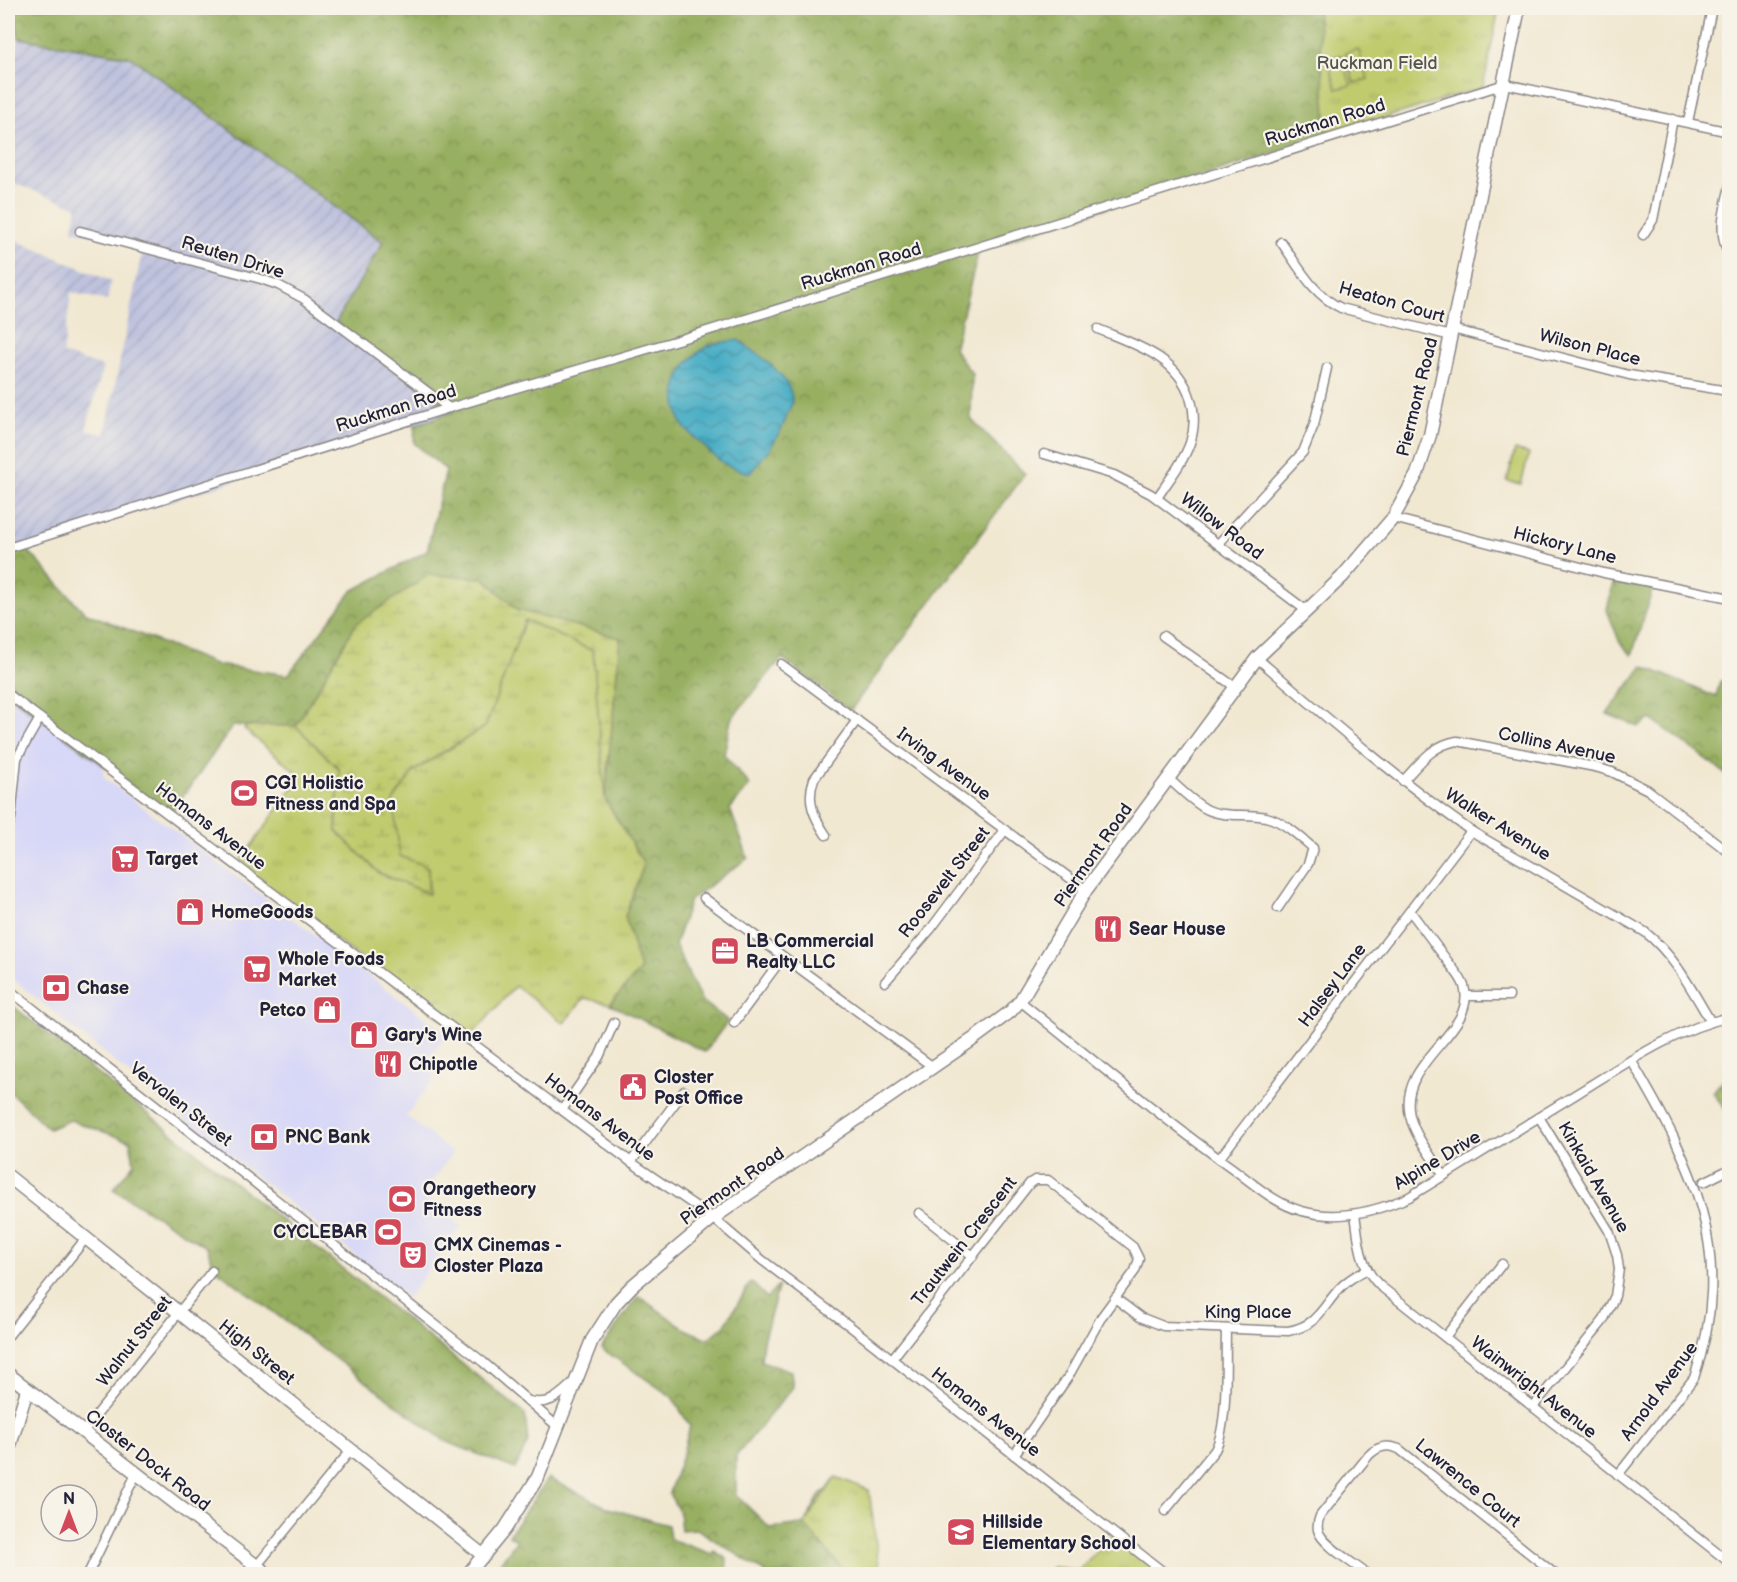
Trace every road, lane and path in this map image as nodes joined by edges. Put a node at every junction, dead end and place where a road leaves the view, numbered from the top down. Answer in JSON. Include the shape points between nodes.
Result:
{"nodes":[{"id":1,"x":1519,"y":8,"type":"edge"},
{"id":2,"x":1712,"y":8,"type":"edge"},
{"id":3,"x":1504,"y":84,"type":"junction"},
{"id":4,"x":1673,"y":119,"type":"junction"},
{"id":5,"x":1688,"y":122,"type":"junction"},
{"id":6,"x":1730,"y":132,"type":"edge"},
{"id":7,"x":1730,"y":185,"type":"edge"},
{"id":8,"x":80,"y":231,"type":"dead end"},
{"id":9,"x":1643,"y":235,"type":"dead end"},
{"id":10,"x":1281,"y":242,"type":"dead end"},
{"id":11,"x":1730,"y":255,"type":"edge"},
{"id":12,"x":1098,"y":329,"type":"dead end"},
{"id":13,"x":1452,"y":332,"type":"junction"},
{"id":14,"x":1327,"y":368,"type":"dead end"},
{"id":15,"x":1722,"y":390,"type":"dead end"},
{"id":16,"x":448,"y":408,"type":"junction"},
{"id":17,"x":1044,"y":454,"type":"dead end"},
{"id":18,"x":1157,"y":498,"type":"junction"},
{"id":19,"x":1393,"y":518,"type":"junction"},
{"id":20,"x":1219,"y":543,"type":"junction"},
{"id":21,"x":8,"y":548,"type":"edge"},
{"id":22,"x":1730,"y":598,"type":"edge"},
{"id":23,"x":1307,"y":611,"type":"junction"},
{"id":24,"x":1163,"y":636,"type":"dead end"},
{"id":25,"x":1257,"y":658,"type":"junction"},
{"id":26,"x":781,"y":664,"type":"dead end"},
{"id":27,"x":1235,"y":687,"type":"junction"},
{"id":28,"x":8,"y":694,"type":"edge"},
{"id":29,"x":40,"y":718,"type":"junction"},
{"id":30,"x":857,"y":720,"type":"junction"},
{"id":31,"x":1169,"y":779,"type":"junction"},
{"id":32,"x":1403,"y":781,"type":"junction"},
{"id":33,"x":8,"y":825,"type":"edge"},
{"id":34,"x":1005,"y":830,"type":"junction"},
{"id":35,"x":1471,"y":831,"type":"junction"},
{"id":36,"x":826,"y":835,"type":"dead end"},
{"id":37,"x":1730,"y":853,"type":"edge"},
{"id":38,"x":1086,"y":890,"type":"junction"},
{"id":39,"x":704,"y":898,"type":"dead end"},
{"id":40,"x":1278,"y":909,"type":"dead end"},
{"id":41,"x":1410,"y":911,"type":"junction"},
{"id":42,"x":783,"y":957,"type":"junction"},
{"id":43,"x":885,"y":982,"type":"dead end"},
{"id":44,"x":8,"y":989,"type":"edge"},
{"id":45,"x":1466,"y":996,"type":"junction"},
{"id":46,"x":1509,"y":996,"type":"dead end"},
{"id":47,"x":1020,"y":1001,"type":"junction"},
{"id":48,"x":1730,"y":1017,"type":"edge"},
{"id":49,"x":1711,"y":1022,"type":"junction"},
{"id":50,"x":614,"y":1023,"type":"dead end"},
{"id":51,"x":734,"y":1023,"type":"dead end"},
{"id":52,"x":1631,"y":1060,"type":"junction"},
{"id":53,"x":933,"y":1067,"type":"junction"},
{"id":54,"x":684,"y":1091,"type":"dead end"},
{"id":55,"x":562,"y":1110,"type":"junction"},
{"id":56,"x":1539,"y":1117,"type":"junction"},
{"id":57,"x":1220,"y":1159,"type":"junction"},
{"id":58,"x":631,"y":1162,"type":"junction"},
{"id":59,"x":1730,"y":1169,"type":"edge"},
{"id":60,"x":8,"y":1176,"type":"edge"},
{"id":61,"x":1444,"y":1176,"type":"junction"},
{"id":62,"x":919,"y":1213,"type":"dead end"},
{"id":63,"x":1355,"y":1214,"type":"junction"},
{"id":64,"x":712,"y":1218,"type":"junction"},
{"id":65,"x":86,"y":1238,"type":"junction"},
{"id":66,"x":973,"y":1256,"type":"junction"},
{"id":67,"x":1502,"y":1264,"type":"dead end"},
{"id":68,"x":1366,"y":1270,"type":"junction"},
{"id":69,"x":212,"y":1271,"type":"dead end"},
{"id":70,"x":1115,"y":1298,"type":"junction"},
{"id":71,"x":178,"y":1312,"type":"junction"},
{"id":72,"x":1226,"y":1329,"type":"junction"},
{"id":73,"x":8,"y":1336,"type":"edge"},
{"id":74,"x":1716,"y":1336,"type":"dead end"},
{"id":75,"x":1445,"y":1337,"type":"junction"},
{"id":76,"x":892,"y":1359,"type":"junction"},
{"id":77,"x":8,"y":1374,"type":"edge"},
{"id":78,"x":574,"y":1382,"type":"junction"},
{"id":79,"x":27,"y":1390,"type":"junction"},
{"id":80,"x":528,"y":1401,"type":"junction"},
{"id":81,"x":1533,"y":1407,"type":"junction"},
{"id":82,"x":557,"y":1426,"type":"junction"},
{"id":83,"x":83,"y":1432,"type":"junction"},
{"id":84,"x":351,"y":1450,"type":"junction"},
{"id":85,"x":8,"y":1452,"type":"edge"},
{"id":86,"x":1014,"y":1455,"type":"junction"},
{"id":87,"x":136,"y":1474,"type":"junction"},
{"id":88,"x":1618,"y":1475,"type":"junction"},
{"id":89,"x":1165,"y":1511,"type":"dead end"},
{"id":90,"x":484,"y":1556,"type":"junction"},
{"id":91,"x":1730,"y":1563,"type":"edge"},
{"id":92,"x":253,"y":1571,"type":"edge"},
{"id":93,"x":88,"y":1575,"type":"edge"},
{"id":94,"x":267,"y":1575,"type":"edge"},
{"id":95,"x":468,"y":1575,"type":"edge"},
{"id":96,"x":1166,"y":1575,"type":"edge"},
{"id":97,"x":1367,"y":1575,"type":"edge"},
{"id":98,"x":1555,"y":1575,"type":"edge"}],
"edges":[{"from":1,"to":3,"type":"main road","name":"Piermont Road"},
{"from":2,"to":5,"type":"street"},
{"from":3,"to":4,"type":"street","name":"Ruckman Road"},
{"from":3,"to":13,"type":"main road","name":"Piermont Road"},
{"from":3,"to":16,"type":"street","name":"Ruckman Road"},
{"from":4,"to":5,"type":"street","name":"Ruckman Road"},
{"from":4,"to":9,"type":"street","via":[[1653,220]]},
{"from":5,"to":6,"type":"street","name":"Ruckman Road"},
{"from":7,"to":11,"type":"street","via":[[1721,226]]},
{"from":8,"to":16,"type":"street","name":"Reuten Drive","via":[[278,285],[304,299]]},
{"from":10,"to":13,"type":"street","name":"Heaton Court","via":[[1312,286],[1330,303]]},
{"from":12,"to":18,"type":"street","via":[[1163,359],[1188,391],[1194,418],[1190,444]]},
{"from":13,"to":15,"type":"street","name":"Wilson Place","via":[[1629,375]]},
{"from":13,"to":19,"type":"main road","name":"Piermont Road","via":[[1425,451]]},
{"from":14,"to":20,"type":"street","via":[[1303,452]]},
{"from":16,"to":21,"type":"street","name":"Ruckman Road"},
{"from":17,"to":18,"type":"street","name":"Willow Road","via":[[1114,475]]},
{"from":18,"to":20,"type":"street","name":"Willow Road"},
{"from":19,"to":22,"type":"street","name":"Hickory Lane","via":[[1604,573]]},
{"from":19,"to":23,"type":"main road","name":"Piermont Road"},
{"from":20,"to":23,"type":"street","name":"Willow Road"},
{"from":23,"to":25,"type":"main road","name":"Piermont Road"},
{"from":24,"to":27,"type":"street"},
{"from":25,"to":27,"type":"main road","name":"Piermont Road"},
{"from":25,"to":32,"type":"street","name":"Walker Avenue"},
{"from":26,"to":30,"type":"street","name":"Irving Avenue"},
{"from":27,"to":31,"type":"main road","name":"Piermont Road"},
{"from":28,"to":29,"type":"street","name":"Homans Avenue"},
{"from":29,"to":33,"type":"street","via":[[17,758]]},
{"from":29,"to":55,"type":"street","name":"Homans Avenue"},
{"from":30,"to":34,"type":"street","name":"Irving Avenue"},
{"from":30,"to":36,"type":"street","via":[[810,790],[814,816]]},
{"from":31,"to":38,"type":"main road","name":"Piermont Road"},
{"from":31,"to":40,"type":"street","via":[[1206,809],[1265,817],[1313,848],[1308,864]]},
{"from":32,"to":35,"type":"street","name":"Walker Avenue"},
{"from":32,"to":37,"type":"street","name":"Collins Avenue","via":[[1431,751],[1457,741],[1595,767],[1648,790]]},
{"from":34,"to":38,"type":"street","name":"Irving Avenue"},
{"from":34,"to":43,"type":"street","name":"Roosevelt Street","via":[[930,930]]},
{"from":35,"to":41,"type":"street","name":"Halsey Lane"},
{"from":35,"to":49,"type":"street","name":"Walker Avenue","via":[[1645,932],[1676,963]]},
{"from":38,"to":47,"type":"main road","name":"Piermont Road"},
{"from":39,"to":42,"type":"street"},
{"from":41,"to":45,"type":"street","via":[[1462,981]]},
{"from":41,"to":57,"type":"street","name":"Halsey Lane"},
{"from":42,"to":51,"type":"street"},
{"from":42,"to":53,"type":"street"},
{"from":44,"to":80,"type":"street","name":"Vervalen Street"},
{"from":45,"to":46,"type":"street"},
{"from":45,"to":61,"type":"street","via":[[1461,1017],[1419,1071],[1409,1096],[1414,1127]]},
{"from":47,"to":53,"type":"main road","name":"Piermont Road"},
{"from":47,"to":57,"type":"street","name":"Alpine Drive"},
{"from":48,"to":49,"type":"street","name":"Alpine Drive"},
{"from":49,"to":52,"type":"street","name":"Alpine Drive"},
{"from":50,"to":55,"type":"street","via":[[599,1058]]},
{"from":52,"to":56,"type":"street","name":"Alpine Drive"},
{"from":52,"to":59,"type":"street","via":[[1705,1185]]},
{"from":53,"to":64,"type":"main road","name":"Piermont Road"},
{"from":54,"to":58,"type":"street"},
{"from":55,"to":58,"type":"street","name":"Homans Avenue"},
{"from":56,"to":61,"type":"street","name":"Alpine Drive"},
{"from":56,"to":81,"type":"street","name":"Kinkaid Avenue","via":[[1609,1231],[1619,1269],[1615,1296],[1604,1321]]},
{"from":57,"to":63,"type":"street","name":"Alpine Drive","via":[[1289,1207],[1320,1214]]},
{"from":58,"to":64,"type":"street","name":"Homans Avenue"},
{"from":60,"to":65,"type":"main road","name":"High Street"},
{"from":61,"to":63,"type":"street","name":"Alpine Drive","via":[[1391,1205]]},
{"from":62,"to":66,"type":"street"},
{"from":63,"to":68,"type":"street","name":"Wainwright Avenue"},
{"from":64,"to":76,"type":"street","name":"Homans Avenue"},
{"from":64,"to":78,"type":"main road","name":"Piermont Road","via":[[616,1303],[592,1340]]},
{"from":65,"to":71,"type":"main road","name":"High Street"},
{"from":65,"to":73,"type":"street"},
{"from":66,"to":70,"type":"street","name":"Trautwein Crescent","via":[[1030,1183],[1048,1180],[1137,1252],[1136,1271]]},
{"from":66,"to":76,"type":"street","name":"Trautwein Crescent"},
{"from":67,"to":75,"type":"street"},
{"from":68,"to":72,"type":"street","name":"King Place","via":[[1343,1285],[1323,1312],[1307,1325],[1288,1331]]},
{"from":68,"to":75,"type":"street","name":"Wainwright Avenue","via":[[1379,1285]]},
{"from":69,"to":71,"type":"street","name":"Walnut Street"},
{"from":70,"to":72,"type":"street","name":"King Place","via":[[1140,1317],[1163,1326]]},
{"from":70,"to":86,"type":"street","name":"Trautwein Crescent","via":[[1054,1399]]},
{"from":71,"to":83,"type":"street","name":"Walnut Street"},
{"from":71,"to":84,"type":"main road","name":"High Street"},
{"from":72,"to":89,"type":"street","via":[[1220,1440]]},
{"from":74,"to":88,"type":"street","name":"Arnold Avenue","via":[[1694,1378]]},
{"from":75,"to":81,"type":"street","name":"Wainwright Avenue"},
{"from":76,"to":86,"type":"street","name":"Homans Avenue"},
{"from":77,"to":79,"type":"main road","name":"Closter Dock Road"},
{"from":78,"to":80,"type":"street","via":[[542,1404]]},
{"from":78,"to":82,"type":"main road","name":"Piermont Road"},
{"from":79,"to":83,"type":"main road","name":"Closter Dock Road"},
{"from":79,"to":85,"type":"main road"},
{"from":80,"to":82,"type":"street","name":"Vervalen Street"},
{"from":81,"to":88,"type":"street","name":"Wainwright Avenue"},
{"from":82,"to":90,"type":"main road","name":"Piermont Road","via":[[538,1477]]},
{"from":83,"to":87,"type":"main road","name":"Closter Dock Road"},
{"from":84,"to":90,"type":"main road","name":"High Street"},
{"from":84,"to":92,"type":"street"},
{"from":86,"to":96,"type":"street","name":"Homans Avenue"},
{"from":87,"to":92,"type":"main road","name":"Closter Dock Road"},
{"from":87,"to":93,"type":"street"},
{"from":88,"to":91,"type":"street","name":"Wainwright Avenue"},
{"from":90,"to":95,"type":"main road","name":"Piermont Road"},
{"from":92,"to":94,"type":"main road","name":"Closter Dock Road"},
{"from":97,"to":98,"type":"street","name":"Lawrence Court","via":[[1324,1540],[1318,1523],[1369,1455],[1386,1446],[1399,1449]]}]}
